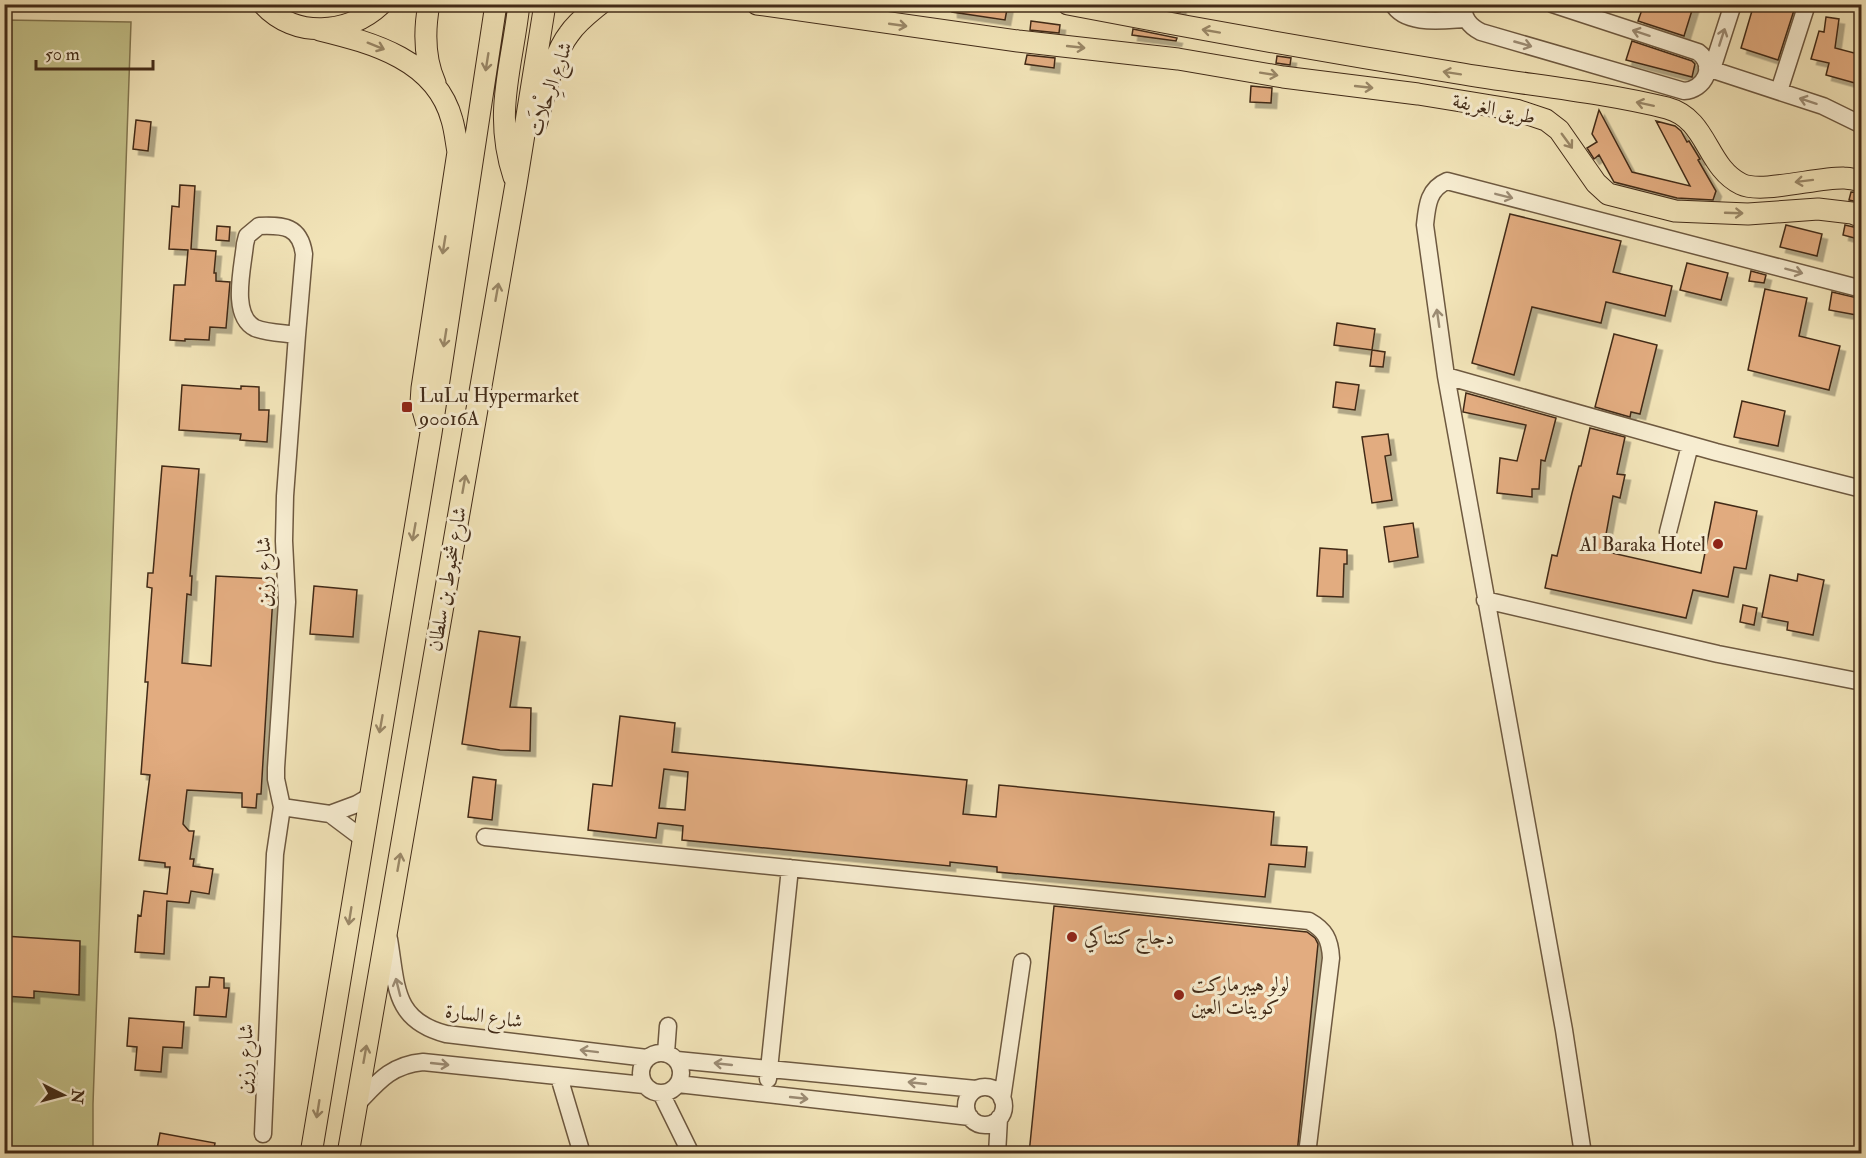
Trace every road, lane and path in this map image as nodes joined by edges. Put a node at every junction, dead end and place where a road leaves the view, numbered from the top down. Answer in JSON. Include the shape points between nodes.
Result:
{"nodes":[{"id":1,"x":381,"y":4,"type":"edge"},
{"id":2,"x":429,"y":4,"type":"edge"},
{"id":3,"x":496,"y":4,"type":"edge"},
{"id":4,"x":519,"y":4,"type":"edge"},
{"id":5,"x":545,"y":4,"type":"edge"},
{"id":6,"x":600,"y":4,"type":"edge"},
{"id":7,"x":757,"y":4,"type":"edge"},
{"id":8,"x":1068,"y":4,"type":"edge"},
{"id":9,"x":1393,"y":4,"type":"edge"},
{"id":10,"x":1552,"y":4,"type":"edge"},
{"id":11,"x":1733,"y":4,"type":"edge"},
{"id":12,"x":1807,"y":4,"type":"edge"},
{"id":13,"x":263,"y":6,"type":"edge"},
{"id":14,"x":790,"y":7,"type":"edge"},
{"id":15,"x":1464,"y":12,"type":"edge"},
{"id":16,"x":320,"y":30,"type":"junction"},
{"id":17,"x":1709,"y":68,"type":"junction"},
{"id":18,"x":437,"y":88,"type":"junction"},
{"id":19,"x":1779,"y":91,"type":"junction"},
{"id":20,"x":1862,"y":109,"type":"edge"},
{"id":21,"x":1834,"y":111,"type":"junction"},
{"id":22,"x":1862,"y":125,"type":"edge"},
{"id":23,"x":1862,"y":181,"type":"edge"},
{"id":24,"x":516,"y":184,"type":"junction"},
{"id":25,"x":1862,"y":217,"type":"edge"},
{"id":26,"x":1862,"y":289,"type":"edge"},
{"id":27,"x":297,"y":335,"type":"junction"},
{"id":28,"x":1446,"y":376,"type":"junction"},
{"id":29,"x":431,"y":433,"type":"junction"},
{"id":30,"x":1690,"y":445,"type":"junction"},
{"id":31,"x":1862,"y":489,"type":"edge"},
{"id":32,"x":1668,"y":532,"type":"dead end"},
{"id":33,"x":1485,"y":600,"type":"junction"},
{"id":34,"x":1862,"y":682,"type":"edge"},
{"id":35,"x":369,"y":797,"type":"junction"},
{"id":36,"x":282,"y":807,"type":"junction"},
{"id":37,"x":330,"y":814,"type":"junction"},
{"id":38,"x":485,"y":837,"type":"dead end"},
{"id":39,"x":362,"y":838,"type":"junction"},
{"id":40,"x":790,"y":868,"type":"junction"},
{"id":41,"x":387,"y":928,"type":"junction"},
{"id":42,"x":1022,"y":962,"type":"dead end"},
{"id":43,"x":668,"y":1026,"type":"dead end"},
{"id":44,"x":671,"y":1056,"type":"junction"},
{"id":45,"x":647,"y":1058,"type":"junction"},
{"id":46,"x":769,"y":1069,"type":"junction"},
{"id":47,"x":559,"y":1077,"type":"junction"},
{"id":48,"x":678,"y":1084,"type":"junction"},
{"id":49,"x":644,"y":1085,"type":"junction"},
{"id":50,"x":976,"y":1089,"type":"junction"},
{"id":51,"x":661,"y":1094,"type":"junction"},
{"id":52,"x":766,"y":1094,"type":"junction"},
{"id":53,"x":1002,"y":1099,"type":"junction"},
{"id":54,"x":356,"y":1105,"type":"junction"},
{"id":55,"x":970,"y":1117,"type":"junction"},
{"id":56,"x":999,"y":1118,"type":"junction"},
{"id":57,"x":263,"y":1134,"type":"dead end"},
{"id":58,"x":311,"y":1154,"type":"edge"},
{"id":59,"x":348,"y":1154,"type":"edge"},
{"id":60,"x":582,"y":1154,"type":"edge"},
{"id":61,"x":691,"y":1154,"type":"edge"},
{"id":62,"x":997,"y":1154,"type":"edge"},
{"id":63,"x":1308,"y":1154,"type":"edge"},
{"id":64,"x":1583,"y":1154,"type":"edge"}],
"edges":[{"from":1,"to":16,"type":"main road","via":[[352,24]]},
{"from":2,"to":18,"type":"main road","via":[[425,42]]},
{"from":3,"to":29,"type":"main road","name":"شارع شخبوط بن سلطان","one_way":true},
{"from":4,"to":24,"type":"main road","via":[[503,118]]},
{"from":5,"to":24,"type":"main road","name":"شارع شخبوط بن سلطان"},
{"from":6,"to":24,"type":"main road","name":"شارع الرِحْلاَت","via":[[567,35]]},
{"from":7,"to":14,"type":"main road"},
{"from":23,"to":8,"type":"main road","name":"طريق الغريفة","one_way":true,"via":[[1845,178],[1742,185],[1718,163],[1696,127],[1684,115],[1669,109]]},
{"from":9,"to":15,"type":"street","via":[[1396,11],[1412,18],[1434,20]]},
{"from":17,"to":10,"type":"street","one_way":true,"via":[[1703,56],[1691,49]]},
{"from":17,"to":11,"type":"street","one_way":true},
{"from":12,"to":19,"type":"street"},
{"from":13,"to":16,"type":"main road","via":[[291,24]]},
{"from":14,"to":25,"type":"main road","name":"طريق الغريفة","one_way":true,"via":[[1018,41],[1178,59],[1516,110],[1546,120],[1559,130],[1608,194],[1675,211],[1748,214],[1818,209]]},
{"from":15,"to":17,"type":"street","one_way":true,"via":[[1481,32],[1683,91],[1699,87]]},
{"from":16,"to":18,"type":"main road","one_way":true,"via":[[381,48],[419,69]]},
{"from":17,"to":19,"type":"street"},
{"from":18,"to":29,"type":"main road","one_way":true,"via":[[452,120],[458,152],[422,388],[423,414]]},
{"from":21,"to":19,"type":"street","one_way":true},
{"from":20,"to":21,"type":"street"},
{"from":21,"to":22,"type":"street"},
{"from":41,"to":24,"type":"main road","name":"شارع شخبوط بن سلطان","one_way":true},
{"from":28,"to":26,"type":"street","one_way":true,"via":[[1425,225],[1433,190],[1447,181]]},
{"from":27,"to":27,"type":"street","name":"شارع رزين","via":[[256,328],[248,323],[240,308],[245,244],[247,236],[259,226],[286,227],[299,236],[304,254]]},
{"from":27,"to":36,"type":"street","name":"شارع رزين","via":[[285,496],[287,602],[276,768]]},
{"from":28,"to":30,"type":"street"},
{"from":28,"to":33,"type":"street"},
{"from":29,"to":35,"type":"main road","name":"شارع شخبوط بن سلطان","one_way":true},
{"from":30,"to":31,"type":"street"},
{"from":30,"to":32,"type":"street"},
{"from":33,"to":34,"type":"street","via":[[1718,654]]},
{"from":33,"to":64,"type":"street"},
{"from":35,"to":37,"type":"street"},
{"from":35,"to":39,"type":"main road","name":"شارع شخبوط بن سلطان"},
{"from":36,"to":37,"type":"street"},
{"from":36,"to":57,"type":"street","name":"شارع رزين","via":[[275,854]]},
{"from":37,"to":39,"type":"street"},
{"from":38,"to":40,"type":"street"},
{"from":39,"to":58,"type":"main road","name":"شارع شخبوط بن سلطان","one_way":true},
{"from":40,"to":46,"type":"street"},
{"from":40,"to":63,"type":"street","via":[[1310,921],[1328,936],[1332,958]]},
{"from":45,"to":41,"type":"street","name":"شارع السارة","one_way":true,"via":[[446,1034],[419,1024],[402,1002]]},
{"from":54,"to":41,"type":"main road","name":"شارع شخبوط بن سلطان","one_way":true},
{"from":42,"to":53,"type":"street"},
{"from":43,"to":44,"type":"street"},
{"from":44,"to":45,"type":"street","via":[[659,1052]]},
{"from":46,"to":44,"type":"street","one_way":true},
{"from":44,"to":48,"type":"street","via":[[681,1072]]},
{"from":45,"to":49,"type":"street","via":[[640,1071]]},
{"from":50,"to":46,"type":"street","one_way":true},
{"from":46,"to":52,"type":"street"},
{"from":47,"to":49,"type":"street"},
{"from":54,"to":47,"type":"street","one_way":true,"via":[[383,1077],[407,1064],[423,1062]]},
{"from":47,"to":60,"type":"street"},
{"from":48,"to":51,"type":"street"},
{"from":48,"to":52,"type":"street"},
{"from":49,"to":51,"type":"street"},
{"from":50,"to":53,"type":"street","via":[[994,1089]]},
{"from":50,"to":55,"type":"street","via":[[967,1099]]},
{"from":51,"to":61,"type":"street"},
{"from":52,"to":55,"type":"street","one_way":true},
{"from":53,"to":56,"type":"street","via":[[1003,1112]]},
{"from":54,"to":59,"type":"main road","name":"شارع شخبوط بن سلطان"},
{"from":55,"to":56,"type":"street","via":[[988,1125]]},
{"from":56,"to":62,"type":"street"}]}
